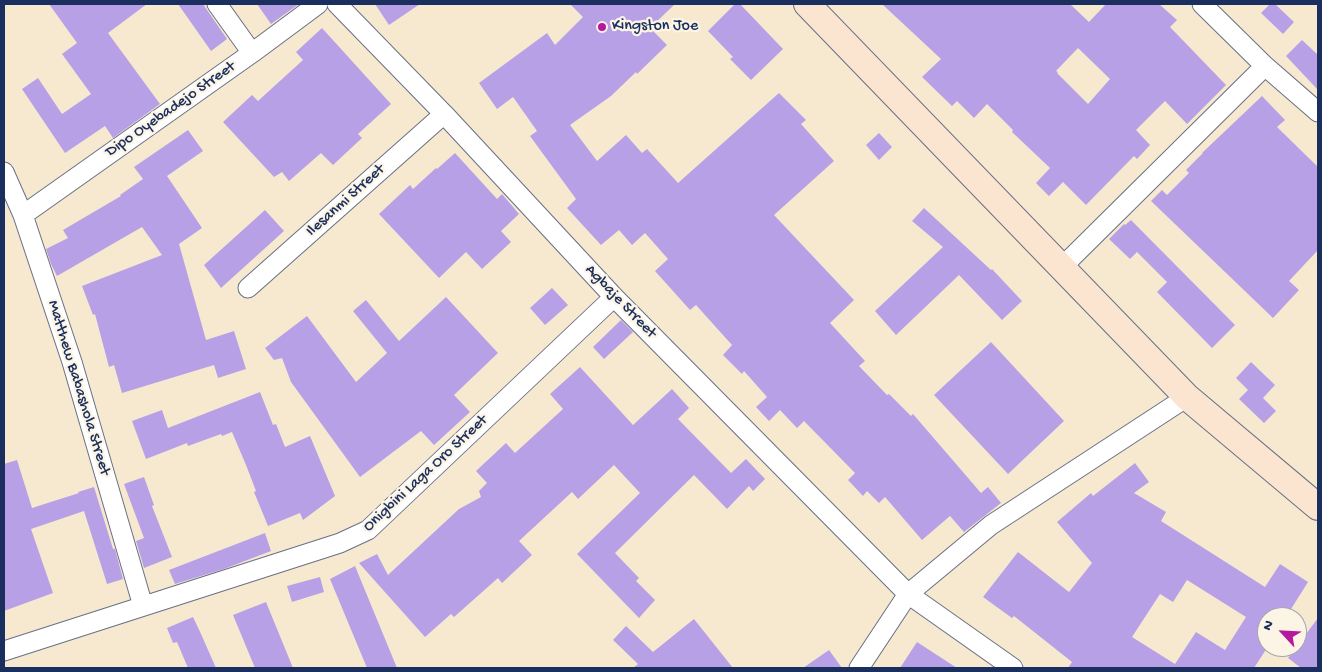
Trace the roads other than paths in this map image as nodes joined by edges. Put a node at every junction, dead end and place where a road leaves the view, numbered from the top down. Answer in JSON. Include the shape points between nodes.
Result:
{"nodes":[{"id":1,"x":217,"y":4,"type":"edge"},
{"id":2,"x":318,"y":4,"type":"edge"},
{"id":3,"x":337,"y":4,"type":"edge"},
{"id":4,"x":807,"y":4,"type":"edge"},
{"id":5,"x":1202,"y":4,"type":"edge"},
{"id":6,"x":252,"y":54,"type":"junction"},
{"id":7,"x":1265,"y":66,"type":"junction"},
{"id":8,"x":1318,"y":112,"type":"edge"},
{"id":9,"x":444,"y":114,"type":"junction"},
{"id":10,"x":4,"y":172,"type":"edge"},
{"id":11,"x":23,"y":215,"type":"junction"},
{"id":12,"x":1062,"y":267,"type":"junction"},
{"id":13,"x":248,"y":288,"type":"dead end"},
{"id":14,"x":614,"y":297,"type":"junction"},
{"id":15,"x":1187,"y":397,"type":"junction"},
{"id":16,"x":1318,"y":507,"type":"edge"},
{"id":17,"x":908,"y":594,"type":"junction"},
{"id":18,"x":143,"y":606,"type":"junction"},
{"id":19,"x":4,"y":651,"type":"edge"},
{"id":20,"x":859,"y":668,"type":"edge"},
{"id":21,"x":1013,"y":668,"type":"edge"}],
"edges":[{"from":1,"to":6,"type":"street"},
{"from":2,"to":6,"type":"street","name":"Dipo Oyebadejo Street"},
{"from":3,"to":9,"type":"street","name":"Agbaje Street"},
{"from":4,"to":12,"type":"main road"},
{"from":5,"to":7,"type":"street"},
{"from":6,"to":11,"type":"street","name":"Dipo Oyebadejo Street"},
{"from":7,"to":8,"type":"street"},
{"from":7,"to":12,"type":"street"},
{"from":9,"to":13,"type":"street","name":"Ilesanmi Street"},
{"from":9,"to":14,"type":"street","name":"Agbaje Street"},
{"from":10,"to":11,"type":"street","name":"Matthew Babashola Street"},
{"from":11,"to":18,"type":"street","name":"Matthew Babashola Street","via":[[72,362]]},
{"from":12,"to":15,"type":"main road"},
{"from":14,"to":17,"type":"street","name":"Agbaje Street"},
{"from":14,"to":18,"type":"street","name":"Onigbini Laga Oro Street","via":[[368,530],[340,543]]},
{"from":15,"to":16,"type":"main road"},
{"from":15,"to":17,"type":"street","via":[[991,525]]},
{"from":17,"to":20,"type":"street"},
{"from":17,"to":21,"type":"street","name":"Agbaje Street"},
{"from":18,"to":19,"type":"street","name":"Onigbini Laga Oro Street"}]}
